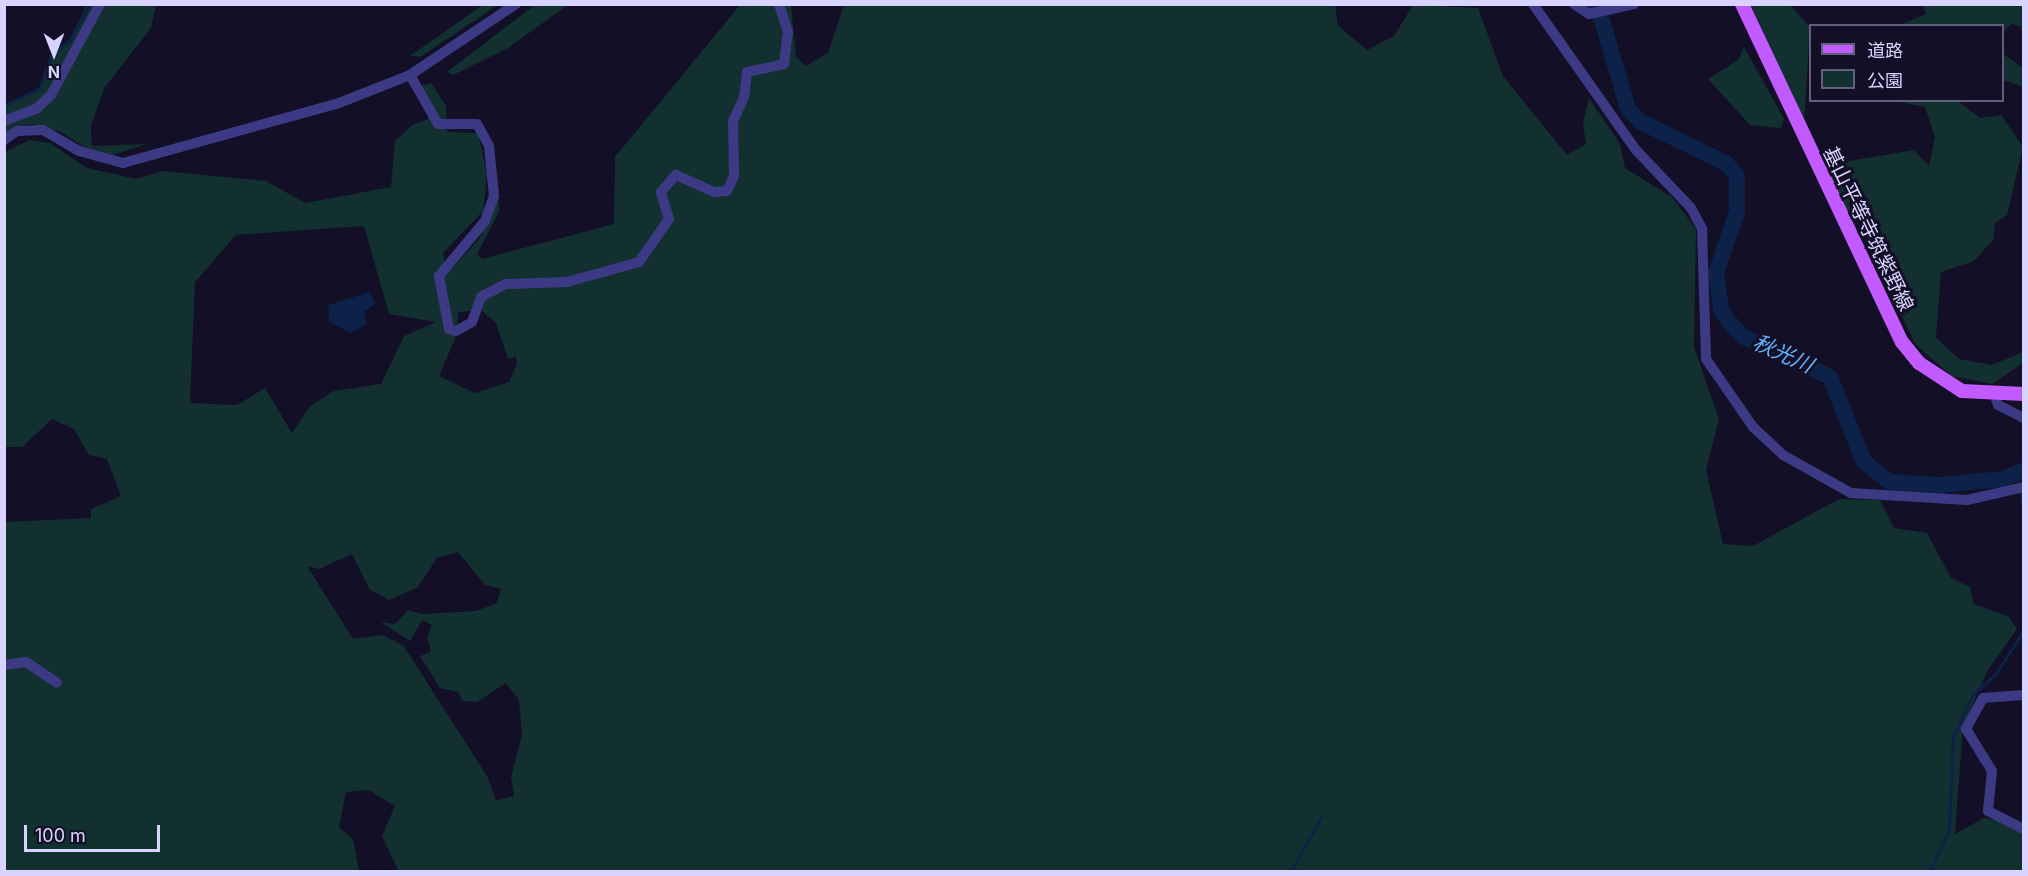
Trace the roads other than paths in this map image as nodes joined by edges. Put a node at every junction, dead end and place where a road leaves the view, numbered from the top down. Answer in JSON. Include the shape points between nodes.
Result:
{"nodes":[{"id":1,"x":100,"y":4,"type":"edge"},
{"id":2,"x":516,"y":4,"type":"edge"},
{"id":3,"x":779,"y":4,"type":"edge"},
{"id":4,"x":1533,"y":4,"type":"edge"},
{"id":5,"x":1574,"y":4,"type":"edge"},
{"id":6,"x":1634,"y":4,"type":"edge"},
{"id":7,"x":1742,"y":4,"type":"edge"},
{"id":8,"x":410,"y":75,"type":"junction"},
{"id":9,"x":4,"y":121,"type":"edge"},
{"id":10,"x":4,"y":140,"type":"edge"},
{"id":11,"x":2024,"y":394,"type":"edge"},
{"id":12,"x":1995,"y":396,"type":"junction"},
{"id":13,"x":2024,"y":418,"type":"edge"},
{"id":14,"x":2024,"y":487,"type":"edge"},
{"id":15,"x":4,"y":665,"type":"edge"},
{"id":16,"x":57,"y":683,"type":"dead end"},
{"id":17,"x":2024,"y":695,"type":"edge"},
{"id":18,"x":2024,"y":829,"type":"edge"}],
"edges":[{"from":1,"to":9,"type":"street","via":[[51,95],[36,109]]},
{"from":2,"to":8,"type":"street"},
{"from":3,"to":8,"type":"street","via":[[788,32],[784,64],[747,72],[744,97],[732,121],[734,176],[727,191],[714,192],[676,175],[661,192],[669,219],[639,262],[567,282],[505,284],[482,297],[472,322],[456,331],[449,329],[439,276],[486,221],[494,195],[489,146],[477,124],[438,124]]},
{"from":4,"to":14,"type":"street","via":[[1636,150],[1691,208],[1702,229],[1706,359],[1753,427],[1783,455],[1851,493],[1967,500]]},
{"from":5,"to":6,"type":"street","via":[[1589,14]]},
{"from":7,"to":12,"type":"main road","name":"基山平等寺筑紫野線","via":[[1902,342],[1943,382]]},
{"from":8,"to":10,"type":"street","via":[[339,103],[123,164],[108,162],[43,130],[17,131]]},
{"from":11,"to":12,"type":"main road","name":"基山平等寺筑紫野線"},
{"from":12,"to":13,"type":"street","via":[[1998,405]]},
{"from":15,"to":16,"type":"street","via":[[26,662]]},
{"from":17,"to":18,"type":"street","via":[[1983,698],[1966,729],[1992,771],[1988,811]]}]}
